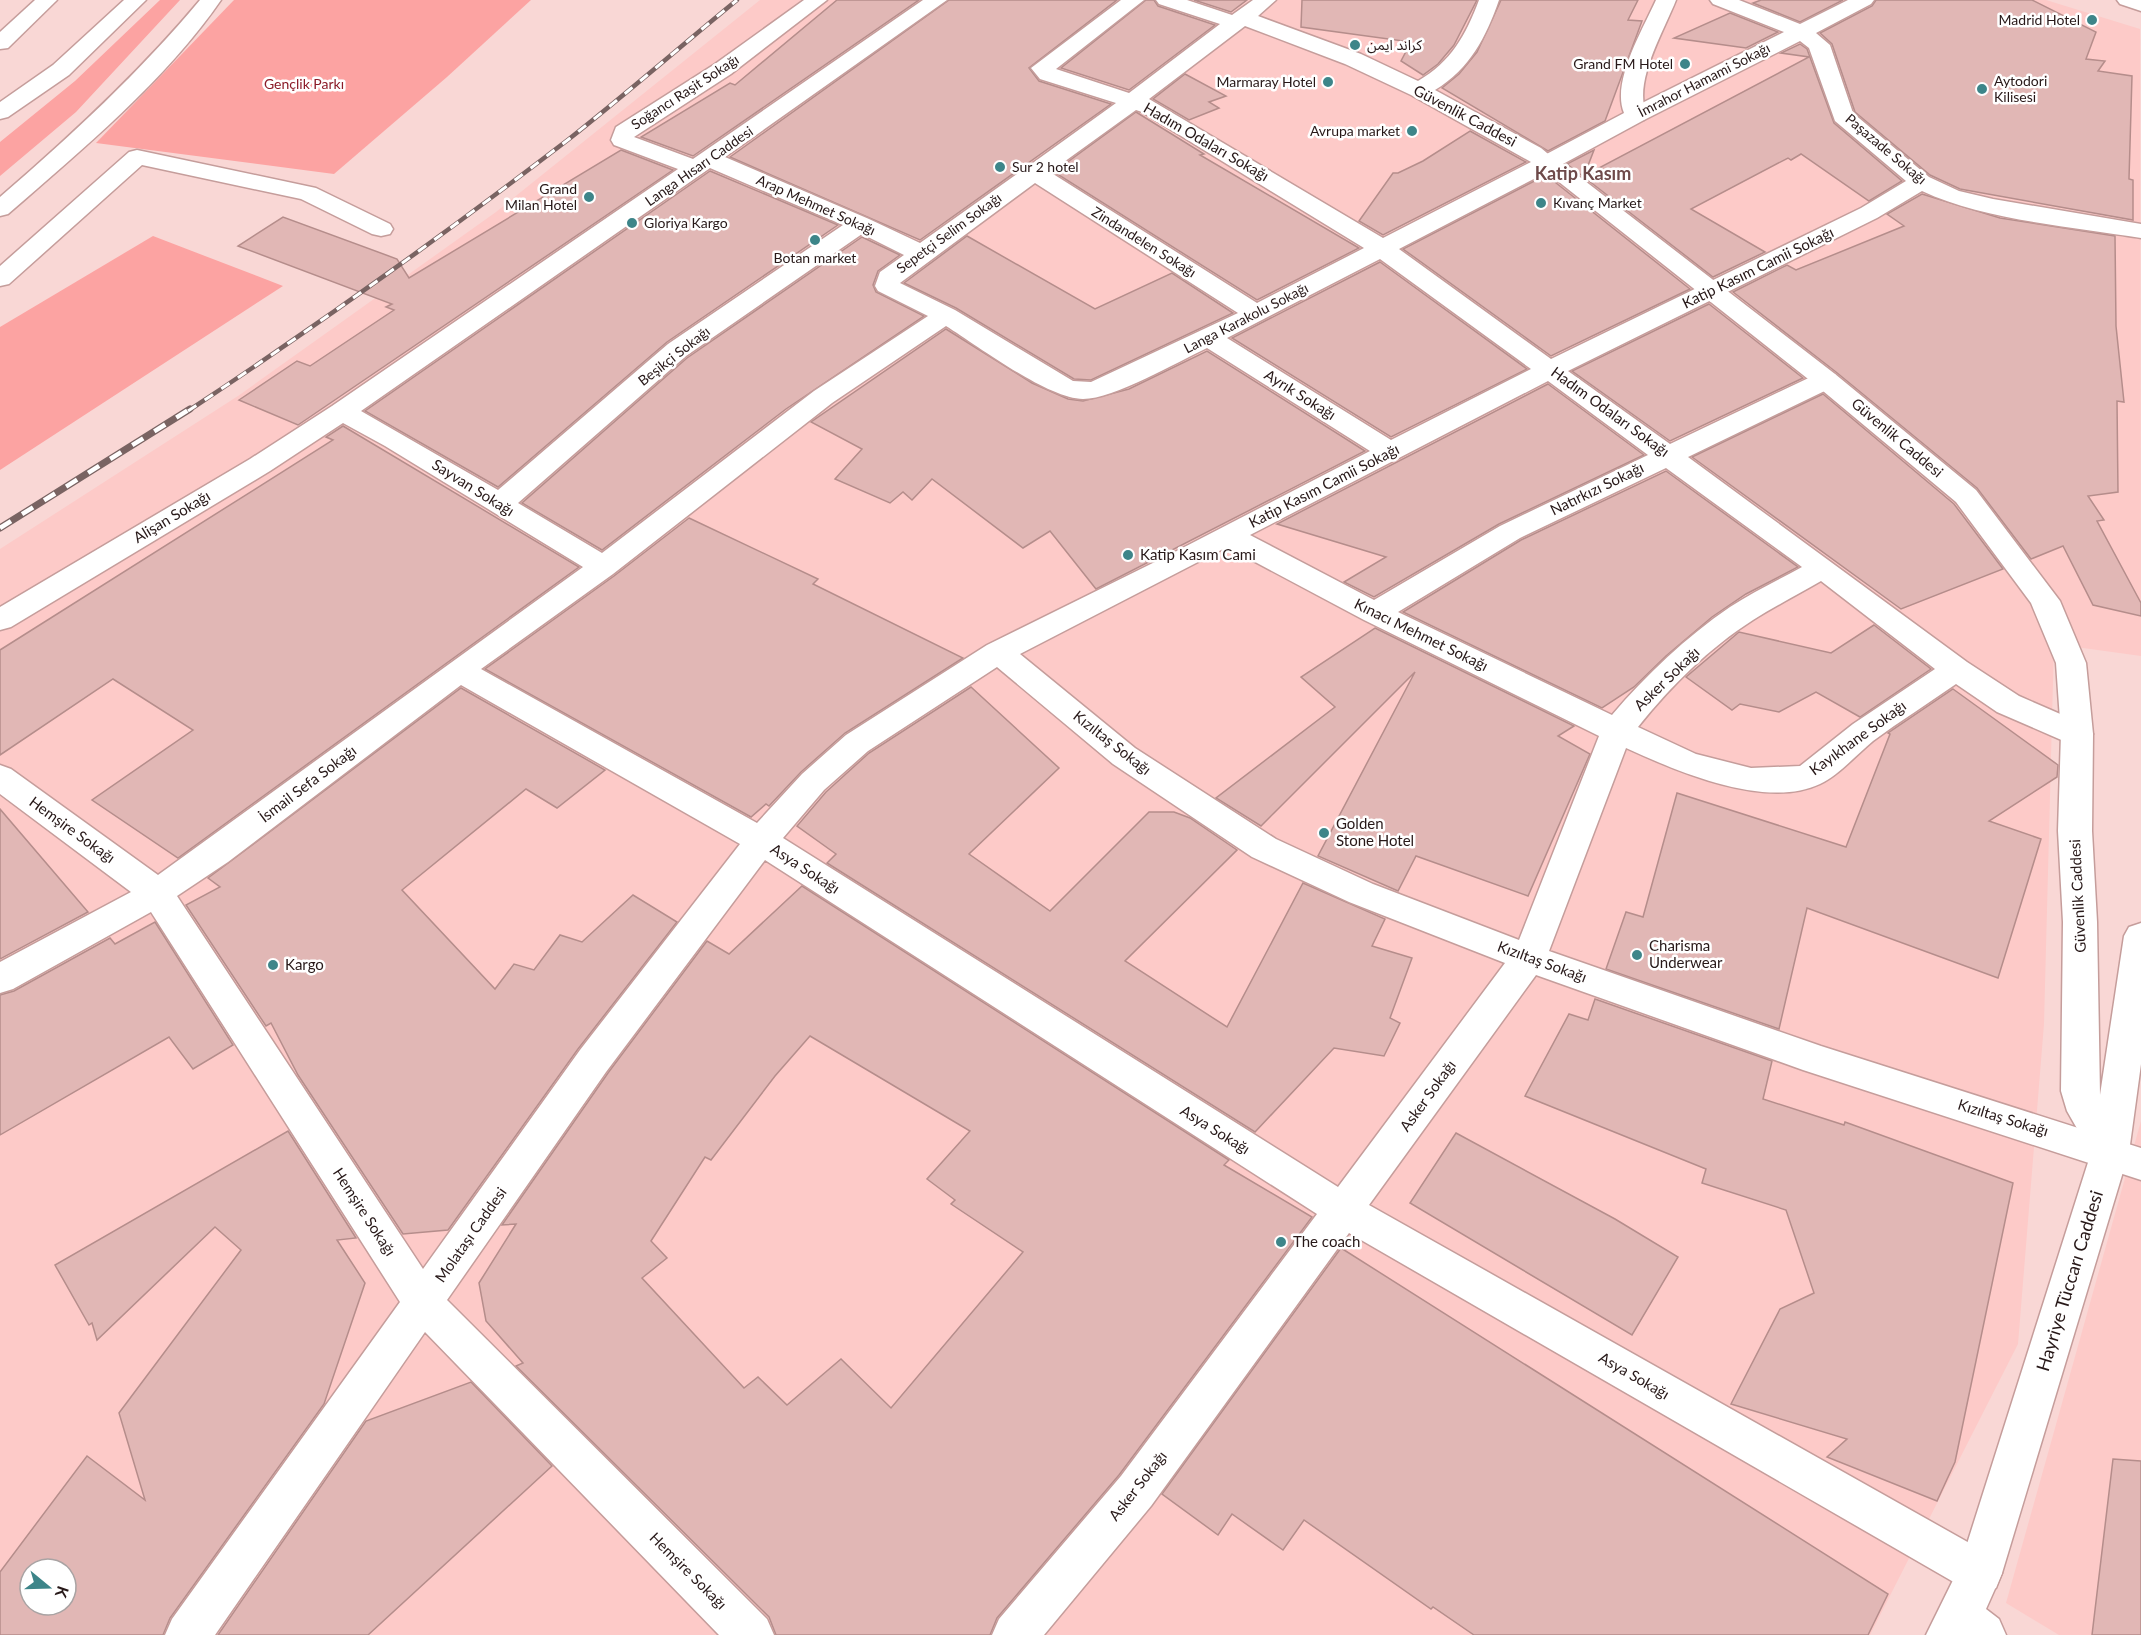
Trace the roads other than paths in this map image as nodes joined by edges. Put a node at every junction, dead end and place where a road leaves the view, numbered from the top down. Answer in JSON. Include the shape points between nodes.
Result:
{"nodes":[{"id":1,"x":47,"y":0,"type":"edge"},
{"id":2,"x":107,"y":0,"type":"edge"},
{"id":3,"x":136,"y":0,"type":"edge"},
{"id":4,"x":211,"y":0,"type":"edge"},
{"id":5,"x":817,"y":0,"type":"edge"},
{"id":6,"x":937,"y":0,"type":"edge"},
{"id":7,"x":1134,"y":0,"type":"edge"},
{"id":8,"x":1166,"y":0,"type":"edge"},
{"id":9,"x":1266,"y":0,"type":"edge"},
{"id":10,"x":1489,"y":0,"type":"edge"},
{"id":11,"x":1666,"y":0,"type":"edge"},
{"id":12,"x":1720,"y":0,"type":"edge"},
{"id":13,"x":1864,"y":0,"type":"edge"},
{"id":14,"x":2127,"y":0,"type":"edge"},
{"id":15,"x":2141,"y":4,"type":"edge"},
{"id":16,"x":1238,"y":19,"type":"junction"},
{"id":17,"x":1800,"y":32,"type":"junction"},
{"id":18,"x":0,"y":43,"type":"edge"},
{"id":19,"x":1419,"y":90,"type":"junction"},
{"id":20,"x":0,"y":100,"type":"edge"},
{"id":21,"x":1133,"y":101,"type":"junction"},
{"id":22,"x":0,"y":112,"type":"edge"},
{"id":23,"x":1636,"y":115,"type":"junction"},
{"id":24,"x":1547,"y":163,"type":"junction"},
{"id":25,"x":703,"y":164,"type":"junction"},
{"id":26,"x":1032,"y":171,"type":"junction"},
{"id":27,"x":1921,"y":182,"type":"junction"},
{"id":28,"x":0,"y":210,"type":"edge"},
{"id":29,"x":861,"y":224,"type":"junction"},
{"id":30,"x":381,"y":228,"type":"dead end"},
{"id":31,"x":2141,"y":231,"type":"edge"},
{"id":32,"x":1383,"y":249,"type":"junction"},
{"id":33,"x":922,"y":254,"type":"junction"},
{"id":34,"x":0,"y":279,"type":"edge"},
{"id":35,"x":1710,"y":292,"type":"junction"},
{"id":36,"x":1256,"y":313,"type":"junction"},
{"id":37,"x":946,"y":315,"type":"junction"},
{"id":38,"x":1208,"y":338,"type":"junction"},
{"id":39,"x":1551,"y":369,"type":"junction"},
{"id":40,"x":1826,"y":380,"type":"junction"},
{"id":41,"x":342,"y":412,"type":"junction"},
{"id":42,"x":1391,"y":452,"type":"junction"},
{"id":43,"x":1668,"y":454,"type":"junction"},
{"id":44,"x":499,"y":504,"type":"junction"},
{"id":45,"x":1227,"y":535,"type":"junction"},
{"id":46,"x":603,"y":567,"type":"junction"},
{"id":47,"x":1823,"y":568,"type":"junction"},
{"id":48,"x":1375,"y":613,"type":"junction"},
{"id":49,"x":0,"y":620,"type":"edge"},
{"id":50,"x":998,"y":652,"type":"junction"},
{"id":51,"x":1956,"y":669,"type":"junction"},
{"id":52,"x":459,"y":670,"type":"junction"},
{"id":53,"x":1617,"y":731,"type":"junction"},
{"id":54,"x":2078,"y":734,"type":"junction"},
{"id":55,"x":0,"y":777,"type":"edge"},
{"id":56,"x":761,"y":841,"type":"junction"},
{"id":57,"x":157,"y":893,"type":"junction"},
{"id":58,"x":2141,"y":936,"type":"edge"},
{"id":59,"x":1529,"y":958,"type":"junction"},
{"id":60,"x":0,"y":980,"type":"edge"},
{"id":61,"x":2126,"y":1158,"type":"edge"},
{"id":62,"x":1344,"y":1211,"type":"junction"},
{"id":63,"x":423,"y":1303,"type":"junction"},
{"id":64,"x":1980,"y":1573,"type":"junction"},
{"id":65,"x":1964,"y":1629,"type":"edge"},
{"id":66,"x":188,"y":1635,"type":"edge"},
{"id":67,"x":751,"y":1635,"type":"edge"},
{"id":68,"x":1015,"y":1635,"type":"edge"}],
"edges":[{"from":1,"to":18,"type":"main road"},
{"from":2,"to":20,"type":"main road"},
{"from":3,"to":22,"type":"main road","via":[[61,70]]},
{"from":4,"to":28,"type":"main road","via":[[70,149]]},
{"from":5,"to":25,"type":"main road","name":"Soğancı Raşit Sokağı","via":[[723,69],[624,132],[622,140]]},
{"from":6,"to":25,"type":"main road","name":"Langa Hısarı Caddesi"},
{"from":7,"to":21,"type":"main road","name":"Hadım Odaları Sokağı","via":[[1042,68],[1048,74]]},
{"from":8,"to":16,"type":"main road","name":"Güvenlik Caddesi"},
{"from":9,"to":16,"type":"main road","name":"Sepetçi Selim Sokağı"},
{"from":10,"to":19,"type":"main road","via":[[1462,59],[1441,78]]},
{"from":11,"to":23,"type":"main road","via":[[1631,95]]},
{"from":12,"to":17,"type":"main road","name":"Paşazade Sokağı"},
{"from":13,"to":17,"type":"main road","name":"İmrahor Hamami Sokağı"},
{"from":14,"to":15,"type":"main road"},
{"from":16,"to":19,"type":"main road","name":"Güvenlik Caddesi","via":[[1353,59]]},
{"from":16,"to":21,"type":"main road","name":"Sepetçi Selim Sokağı"},
{"from":17,"to":23,"type":"main road","name":"İmrahor Hamami Sokağı"},
{"from":17,"to":27,"type":"main road","name":"Paşazade Sokağı","via":[[1819,45],[1843,116]]},
{"from":19,"to":24,"type":"main road","name":"Güvenlik Caddesi"},
{"from":21,"to":26,"type":"main road","name":"Sepetçi Selim Sokağı"},
{"from":21,"to":32,"type":"main road","name":"Hadım Odaları Sokağı","via":[[1150,107]]},
{"from":23,"to":24,"type":"main road","name":"İmrahor Hamami Sokağı"},
{"from":24,"to":32,"type":"main road","name":"Langa Karakolu Sokağı"},
{"from":24,"to":35,"type":"main road","name":"Güvenlik Caddesi"},
{"from":25,"to":29,"type":"main road","name":"Arap Mehmet Sokağı"},
{"from":25,"to":41,"type":"main road","name":"Langa Hısarı Caddesi"},
{"from":26,"to":33,"type":"main road","name":"Sepetçi Selim Sokağı"},
{"from":26,"to":36,"type":"main road","name":"Zindandelen Sokağı"},
{"from":27,"to":31,"type":"main road","name":"Paşazade Sokağı","via":[[1951,196],[1993,206]]},
{"from":27,"to":35,"type":"main road","name":"Katip Kasım Camii Sokağı","via":[[1869,213]]},
{"from":29,"to":33,"type":"main road","name":"Arap Mehmet Sokağı"},
{"from":29,"to":44,"type":"main road","name":"Beşikçi Sokağı","via":[[677,350]]},
{"from":30,"to":34,"type":"main road","via":[[308,193],[136,157]]},
{"from":32,"to":36,"type":"main road","name":"Langa Karakolu Sokağı"},
{"from":32,"to":39,"type":"main road","name":"Hadım Odaları Sokağı"},
{"from":33,"to":37,"type":"main road","name":"Sepetçi Selim Sokağı","via":[[889,277],[887,286]]},
{"from":35,"to":39,"type":"main road","name":"Katip Kasım Camii Sokağı"},
{"from":35,"to":40,"type":"main road","name":"Güvenlik Caddesi"},
{"from":36,"to":38,"type":"main road","name":"Langa Karakolu Sokağı"},
{"from":37,"to":38,"type":"main road","name":"Langa Karakolu Sokağı","via":[[1065,388],[1083,391],[1098,390]]},
{"from":37,"to":46,"type":"main road","via":[[823,397]]},
{"from":38,"to":42,"type":"main road","name":"Ayrık Sokağı"},
{"from":39,"to":42,"type":"main road","name":"Katip Kasım Camii Sokağı"},
{"from":39,"to":43,"type":"main road","name":"Hadım Odaları Sokağı"},
{"from":40,"to":43,"type":"main road","name":"Natırkızı Sokağı"},
{"from":40,"to":54,"type":"main road","name":"Güvenlik Caddesi","via":[[1966,496],[2045,601],[2071,663]]},
{"from":41,"to":44,"type":"main road","name":"Sayvan Sokağı"},
{"from":41,"to":49,"type":"main road","name":"Alişan Sokağı"},
{"from":42,"to":45,"type":"main road","name":"Katip Kasım Camii Sokağı"},
{"from":43,"to":47,"type":"main road","name":"Hadım Odaları Sokağı"},
{"from":43,"to":48,"type":"main road","name":"Natırkızı Sokağı","via":[[1510,532]]},
{"from":44,"to":46,"type":"main road","name":"Sayvan Sokağı"},
{"from":45,"to":48,"type":"main road","name":"Kınacı Mehmet Sokağı"},
{"from":45,"to":50,"type":"main road","name":"Katip Kasım Camii Sokağı"},
{"from":46,"to":52,"type":"main road","name":"İsmail Sefa Sokağı"},
{"from":47,"to":51,"type":"main road","name":"Hadım Odaları Sokağı"},
{"from":47,"to":53,"type":"main road","name":"Asker Sokağı","via":[[1741,614],[1696,649],[1645,697]]},
{"from":48,"to":53,"type":"main road","name":"Kınacı Mehmet Sokağı"},
{"from":50,"to":56,"type":"main road","name":"Katip Kasım Camii Sokağı","via":[[857,744],[813,782]]},
{"from":50,"to":59,"type":"main road","name":"Kızıltaş Sokağı","via":[[1124,756],[1264,848],[1361,893]]},
{"from":51,"to":53,"type":"main road","name":"Kayıkhane Sokağı","via":[[1864,732],[1809,776],[1751,780],[1687,763]]},
{"from":51,"to":54,"type":"main road","name":"Hadım Odaları Sokağı","via":[[2008,704]]},
{"from":52,"to":56,"type":"main road","name":"Asya Sokağı"},
{"from":52,"to":57,"type":"main road","name":"İsmail Sefa Sokağı"},
{"from":53,"to":59,"type":"main road","name":"Asker Sokağı"},
{"from":54,"to":61,"type":"main road","name":"Güvenlik Caddesi","via":[[2074,831],[2080,922],[2080,1091],[2086,1111]]},
{"from":55,"to":57,"type":"main road","name":"Hemşire Sokağı"},
{"from":56,"to":62,"type":"main road","name":"Asya Sokağı"},
{"from":56,"to":63,"type":"main road","name":"Molataşı Caddesi","via":[[593,1061]]},
{"from":57,"to":60,"type":"main road","name":"İsmail Sefa Sokağı"},
{"from":57,"to":63,"type":"main road","name":"Hemşire Sokağı"},
{"from":58,"to":61,"type":"main road","name":"Hayriye Tüccarı Caddesi"},
{"from":59,"to":61,"type":"main road","name":"Kızıltaş Sokağı","via":[[1815,1059]]},
{"from":59,"to":62,"type":"main road","name":"Asker Sokağı"},
{"from":61,"to":64,"type":"main road","name":"Hayriye Tüccarı Caddesi"},
{"from":62,"to":64,"type":"main road","name":"Asya Sokağı"},
{"from":62,"to":68,"type":"main road","name":"Asker Sokağı","via":[[1136,1491]]},
{"from":63,"to":66,"type":"main road","name":"Molataşı Caddesi"},
{"from":63,"to":67,"type":"main road","name":"Hemşire Sokağı"},
{"from":64,"to":65,"type":"main road","name":"Hayriye Tüccarı Caddesi"}]}
